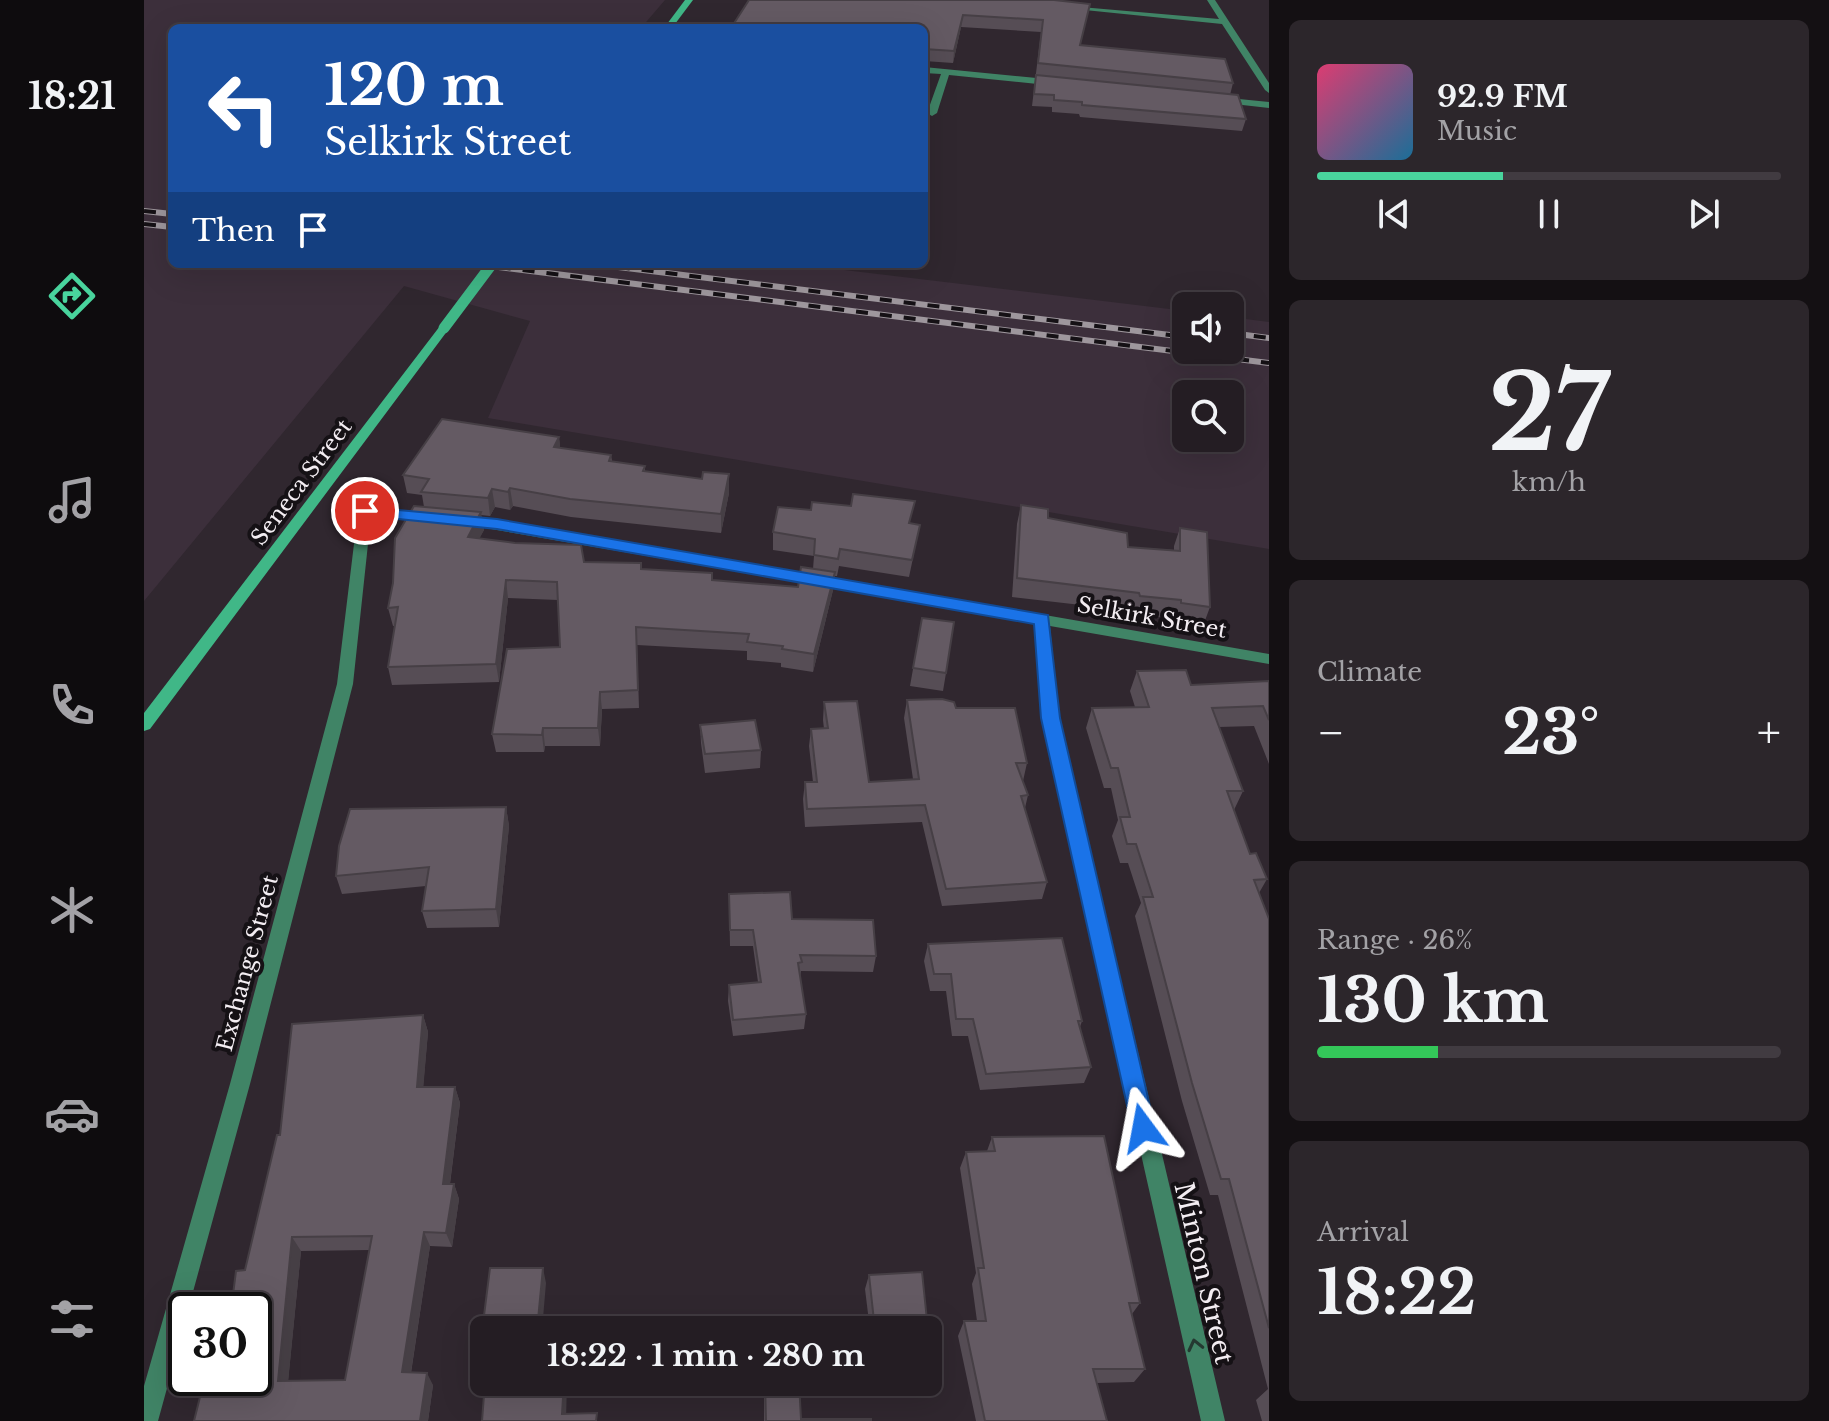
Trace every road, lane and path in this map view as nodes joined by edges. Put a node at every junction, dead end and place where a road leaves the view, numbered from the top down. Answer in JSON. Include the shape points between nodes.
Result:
{"nodes":[{"id":1,"x":689,"y":0,"type":"edge"},
{"id":2,"x":1211,"y":0,"type":"edge"},
{"id":3,"x":1059,"y":7,"type":"edge"},
{"id":4,"x":1227,"y":22,"type":"junction"},
{"id":5,"x":671,"y":24,"type":"edge"},
{"id":6,"x":928,"y":70,"type":"edge"},
{"id":7,"x":946,"y":72,"type":"junction"},
{"id":8,"x":1069,"y":84,"type":"edge"},
{"id":9,"x":1269,"y":90,"type":"edge"},
{"id":10,"x":1207,"y":98,"type":"edge"},
{"id":11,"x":1269,"y":105,"type":"edge"},
{"id":12,"x":932,"y":113,"type":"dead end"},
{"id":13,"x":489,"y":268,"type":"edge"},
{"id":14,"x":365,"y":511,"type":"joint"},
{"id":15,"x":1042,"y":619,"type":"junction"},
{"id":16,"x":1269,"y":659,"type":"edge"},
{"id":17,"x":144,"y":725,"type":"edge"},
{"id":18,"x":146,"y":1421,"type":"edge"},
{"id":19,"x":1213,"y":1421,"type":"edge"}],
"edges":[{"from":1,"to":5,"type":"main road"},
{"from":2,"to":4,"type":"street"},
{"from":3,"to":4,"type":"street"},
{"from":4,"to":9,"type":"street"},
{"from":6,"to":7,"type":"street"},
{"from":7,"to":8,"type":"street"},
{"from":7,"to":12,"type":"street"},
{"from":10,"to":11,"type":"street"},
{"from":13,"to":17,"type":"main road","name":"Seneca Street","bridge":true},
{"from":14,"to":15,"type":"street","name":"Selkirk Street","via":[[497,524]]},
{"from":14,"to":18,"type":"street","name":"Exchange Street","via":[[345,684]]},
{"from":15,"to":16,"type":"street","name":"Selkirk Street"},
{"from":19,"to":15,"type":"street","name":"Minton Street","one_way":true,"via":[[1051,718]]}]}
